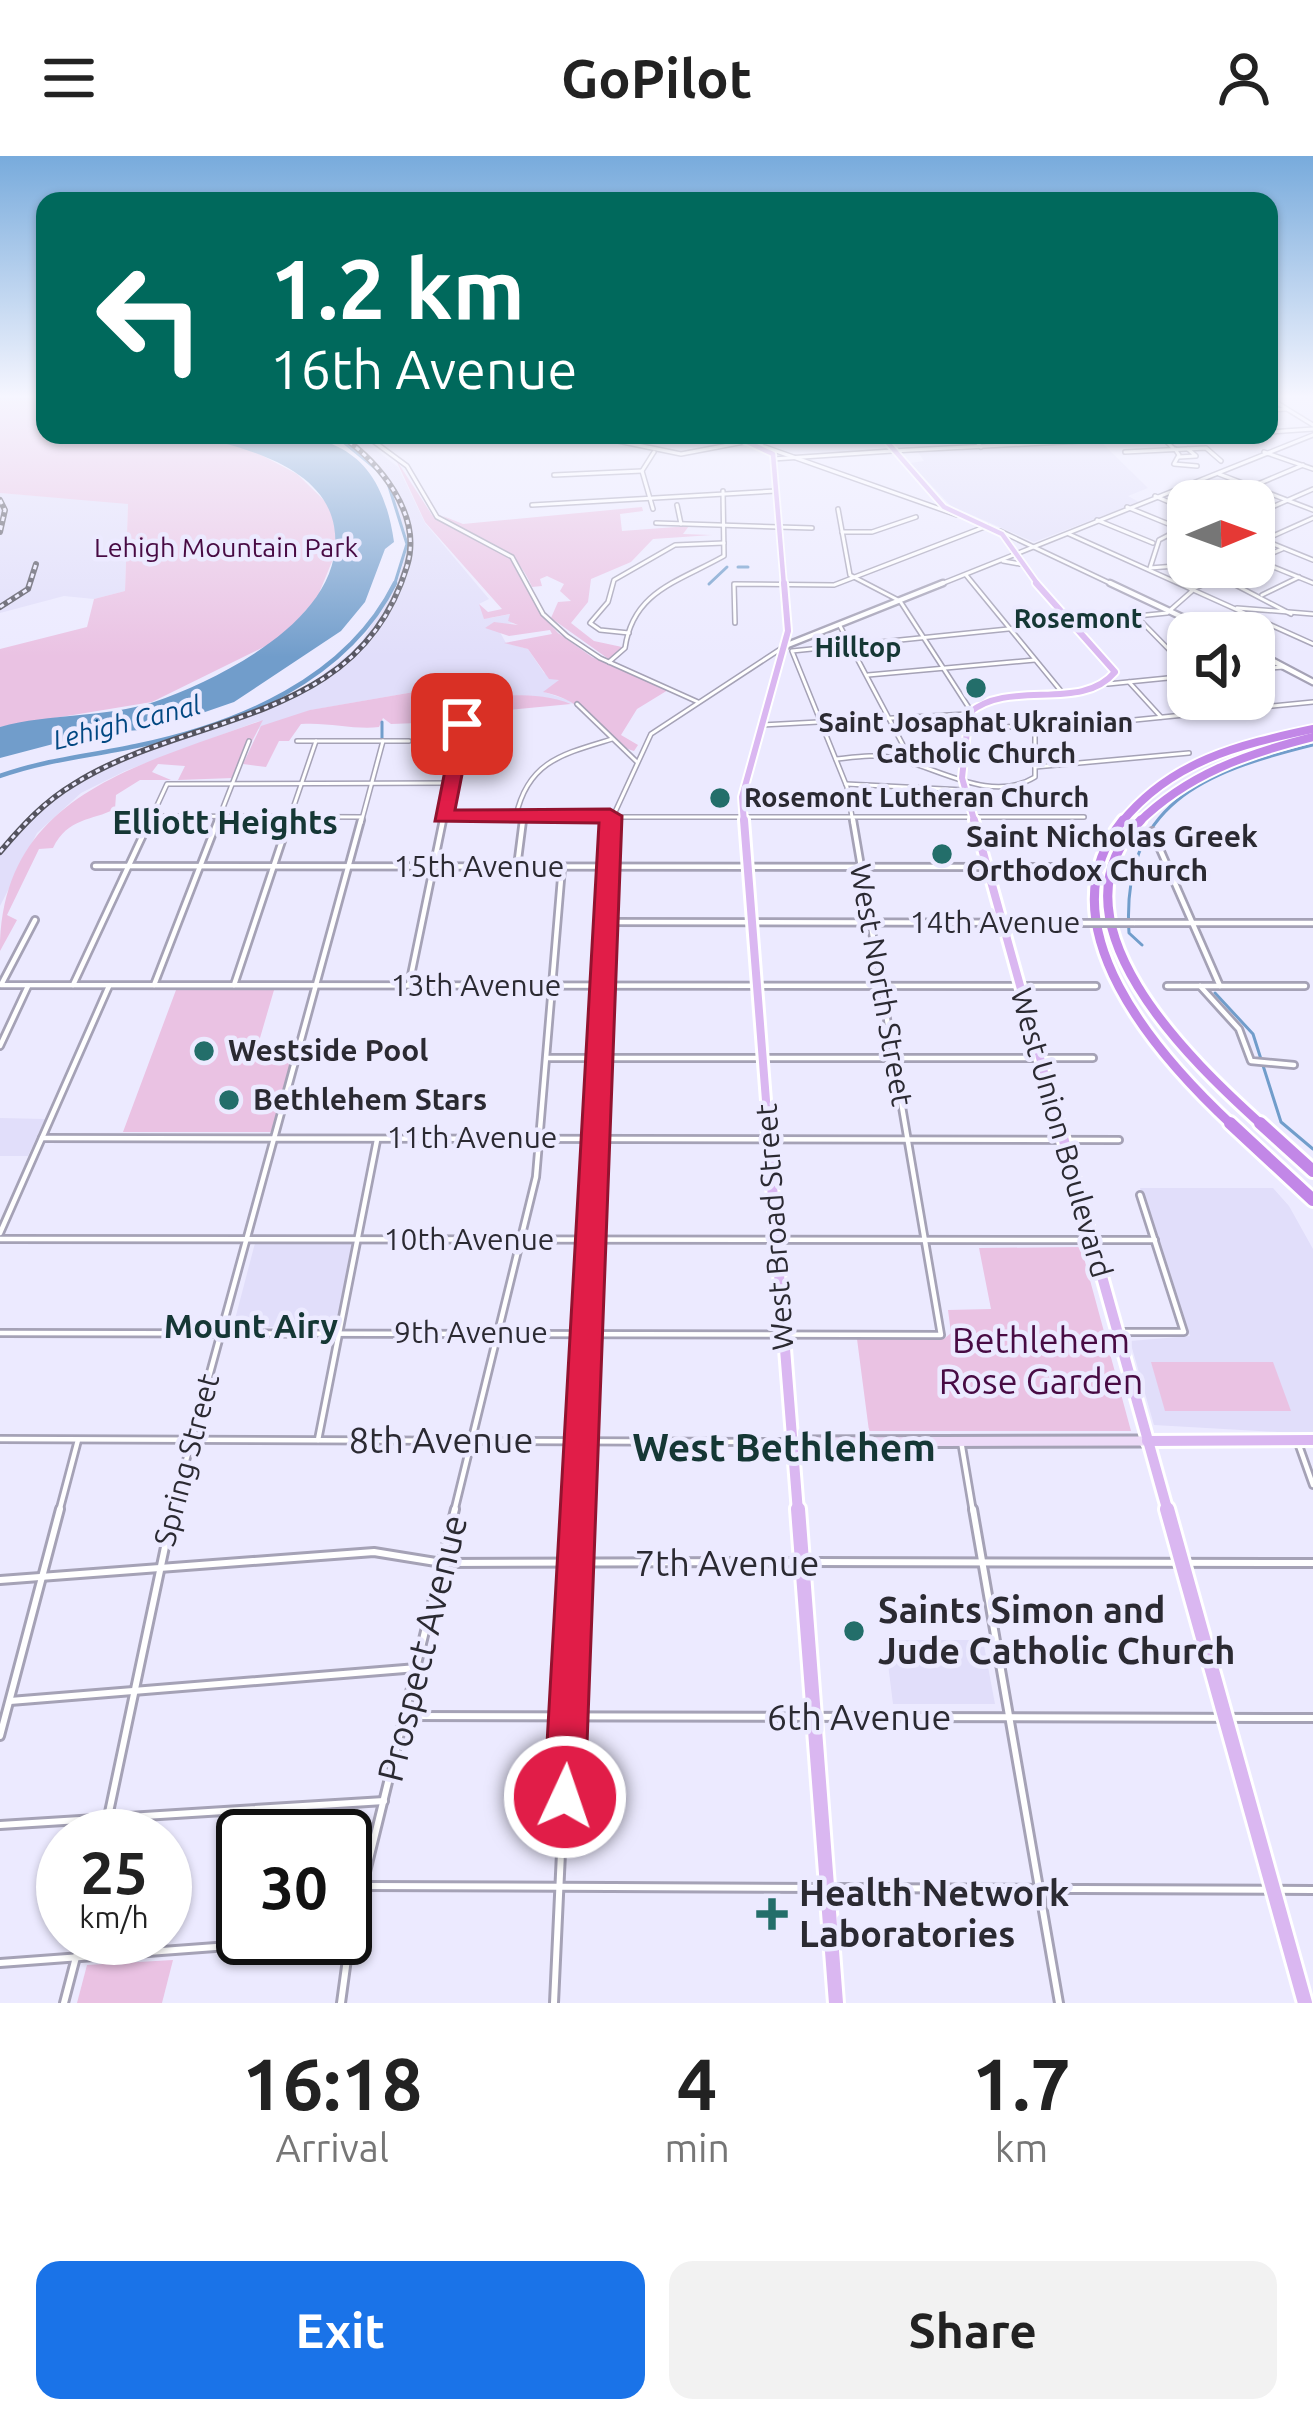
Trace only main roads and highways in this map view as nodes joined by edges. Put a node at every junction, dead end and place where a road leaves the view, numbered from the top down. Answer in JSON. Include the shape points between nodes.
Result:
{"nodes":[{"id":1,"x":775,"y":484,"type":"edge"},
{"id":2,"x":924,"y":484,"type":"edge"},
{"id":3,"x":937,"y":498,"type":"junction"},
{"id":4,"x":1005,"y":533,"type":"junction"},
{"id":5,"x":1313,"y":733,"type":"edge"},
{"id":6,"x":1244,"y":1134,"type":"junction"},
{"id":7,"x":1313,"y":1171,"type":"edge"},
{"id":8,"x":1313,"y":1200,"type":"edge"},
{"id":9,"x":1313,"y":1211,"type":"edge"},
{"id":10,"x":1313,"y":1440,"type":"edge"},
{"id":11,"x":1147,"y":1441,"type":"junction"},
{"id":12,"x":792,"y":1442,"type":"junction"},
{"id":13,"x":836,"y":2003,"type":"edge"},
{"id":14,"x":1305,"y":2003,"type":"edge"}],
"edges":[{"from":1,"to":12,"type":"main road","name":"West Broad Street","via":[[785,646],[743,791]]},
{"from":2,"to":3,"type":"main road"},
{"from":3,"to":4,"type":"main road"},
{"from":3,"to":4,"type":"main road"},
{"from":4,"to":11,"type":"main road","name":"West Union Boulevard","via":[[1020,564],[1114,670],[1108,684],[994,698],[968,716],[962,778]]},
{"from":5,"to":6,"type":"highway","via":[[1218,752],[1148,790],[1102,850],[1096,881],[1102,946],[1136,1018]]},
{"from":5,"to":7,"type":"highway","via":[[1212,765],[1168,790],[1118,852],[1110,906],[1124,957],[1156,1016]]},
{"from":6,"to":8,"type":"highway"},
{"from":6,"to":9,"type":"highway"},
{"from":10,"to":11,"type":"main road","name":"8th Avenue"},
{"from":11,"to":12,"type":"main road","name":"8th Avenue"},
{"from":11,"to":14,"type":"main road","name":"West Union Boulevard"},
{"from":12,"to":13,"type":"main road","name":"West Broad Street"}]}
